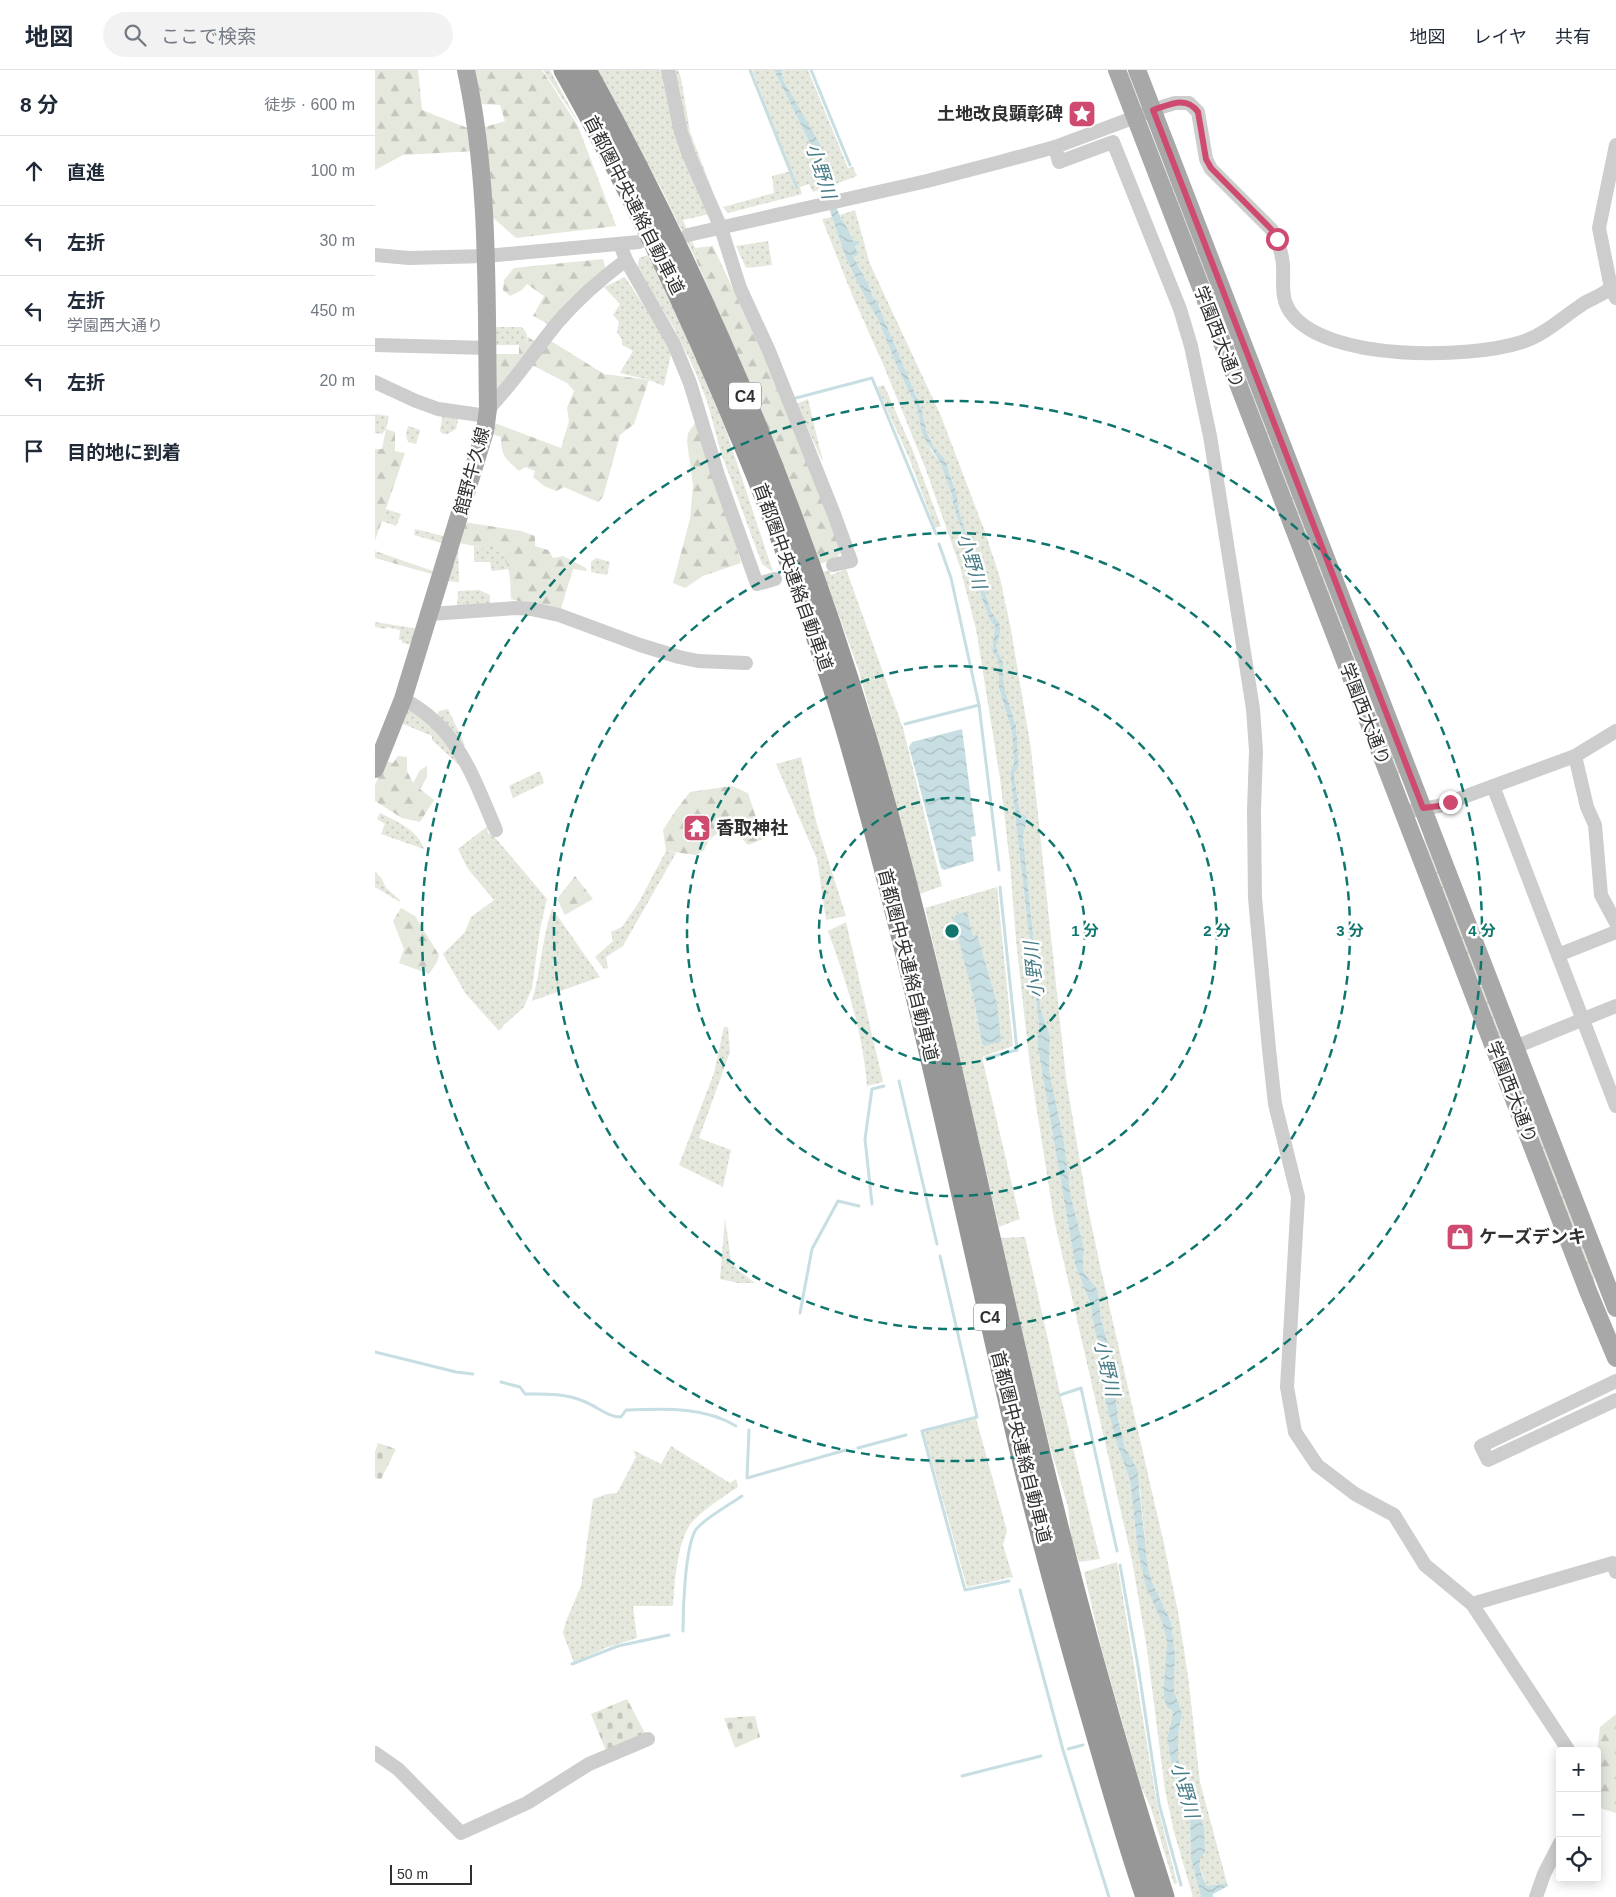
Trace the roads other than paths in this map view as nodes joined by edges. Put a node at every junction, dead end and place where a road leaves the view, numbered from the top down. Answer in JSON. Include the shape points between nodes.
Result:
{"nodes":[{"id":1,"x":466,"y":70,"type":"edge"},
{"id":2,"x":564,"y":70,"type":"edge"},
{"id":3,"x":585,"y":70,"type":"edge"},
{"id":4,"x":668,"y":70,"type":"edge"},
{"id":5,"x":1117,"y":70,"type":"edge"},
{"id":6,"x":1137,"y":70,"type":"edge"},
{"id":7,"x":1153,"y":110,"type":"junction"},
{"id":8,"x":1135,"y":117,"type":"junction"},
{"id":9,"x":1616,"y":145,"type":"edge"},
{"id":10,"x":1055,"y":146,"type":"junction"},
{"id":11,"x":721,"y":228,"type":"junction"},
{"id":12,"x":688,"y":235,"type":"dead end"},
{"id":13,"x":639,"y":242,"type":"dead end"},
{"id":14,"x":620,"y":244,"type":"junction"},
{"id":15,"x":375,"y":256,"type":"edge"},
{"id":16,"x":486,"y":256,"type":"junction"},
{"id":17,"x":626,"y":260,"type":"junction"},
{"id":18,"x":1614,"y":290,"type":"edge"},
{"id":19,"x":375,"y":345,"type":"edge"},
{"id":20,"x":487,"y":348,"type":"junction"},
{"id":21,"x":375,"y":382,"type":"edge"},
{"id":22,"x":487,"y":413,"type":"junction"},
{"id":23,"x":833,"y":565,"type":"dead end"},
{"id":24,"x":775,"y":579,"type":"dead end"},
{"id":25,"x":430,"y":614,"type":"junction"},
{"id":26,"x":746,"y":663,"type":"dead end"},
{"id":27,"x":403,"y":699,"type":"junction"},
{"id":28,"x":1616,"y":731,"type":"edge"},
{"id":29,"x":1575,"y":756,"type":"junction"},
{"id":30,"x":375,"y":769,"type":"edge"},
{"id":31,"x":1493,"y":786,"type":"junction"},
{"id":32,"x":1423,"y":808,"type":"junction"},
{"id":33,"x":1403,"y":812,"type":"junction"},
{"id":34,"x":496,"y":830,"type":"dead end"},
{"id":35,"x":1616,"y":923,"type":"edge"},
{"id":36,"x":1616,"y":932,"type":"edge"},
{"id":37,"x":1557,"y":955,"type":"junction"},
{"id":38,"x":1616,"y":1006,"type":"edge"},
{"id":39,"x":1582,"y":1018,"type":"junction"},
{"id":40,"x":1515,"y":1046,"type":"junction"},
{"id":41,"x":1613,"y":1088,"type":"edge"},
{"id":42,"x":1616,"y":1106,"type":"edge"},
{"id":43,"x":1616,"y":1308,"type":"edge"},
{"id":44,"x":1616,"y":1358,"type":"edge"},
{"id":45,"x":1616,"y":1381,"type":"edge"},
{"id":46,"x":1616,"y":1400,"type":"edge"},
{"id":47,"x":1616,"y":1572,"type":"edge"},
{"id":48,"x":1472,"y":1604,"type":"junction"},
{"id":49,"x":649,"y":1739,"type":"dead end"},
{"id":50,"x":1566,"y":1747,"type":"edge"},
{"id":51,"x":375,"y":1753,"type":"edge"},
{"id":52,"x":1556,"y":1851,"type":"edge"},
{"id":53,"x":1146,"y":1897,"type":"edge"},
{"id":54,"x":1164,"y":1897,"type":"edge"},
{"id":55,"x":1536,"y":1897,"type":"edge"}],
"edges":[{"from":1,"to":16,"type":"main road","name":"館野牛久線","via":[[475,116]]},
{"from":2,"to":53,"type":"highway","name":"首都圏中央連絡自動車道","number":"C4","via":[[645,222],[701,343],[802,592],[847,733],[919,1008],[1028,1482],[1082,1684]]},
{"from":3,"to":54,"type":"highway","name":"首都圏中央連絡自動車道","number":"C4","via":[[641,173],[726,351],[782,488],[841,656],[890,824],[940,1015],[1060,1535],[1111,1725]]},
{"from":4,"to":11,"type":"street","via":[[681,132]]},
{"from":5,"to":8,"type":"main road","name":"学園西大通り"},
{"from":6,"to":7,"type":"main road","name":"学園西大通り"},
{"from":7,"to":8,"type":"street"},
{"from":7,"to":18,"type":"street","via":[[1175,103],[1189,103],[1195,107],[1206,159],[1211,168],[1277,239],[1283,264],[1285,304],[1305,325],[1333,341],[1411,352],[1496,348],[1524,342],[1582,304]]},
{"from":7,"to":32,"type":"main road","name":"学園西大通り"},
{"from":8,"to":10,"type":"street"},
{"from":8,"to":33,"type":"main road","name":"学園西大通り"},
{"from":9,"to":18,"type":"street","via":[[1599,228]]},
{"from":10,"to":11,"type":"street","via":[[927,180]]},
{"from":10,"to":48,"type":"street","via":[[1059,162],[1113,142],[1180,309],[1210,436],[1253,709],[1256,751],[1255,898],[1275,1104],[1298,1197],[1287,1387],[1295,1432],[1317,1465],[1355,1494],[1395,1515],[1425,1565]]},
{"from":11,"to":12,"type":"street"},
{"from":11,"to":23,"type":"street","via":[[739,288],[769,351],[851,561]]},
{"from":13,"to":14,"type":"street"},
{"from":14,"to":16,"type":"street"},
{"from":14,"to":17,"type":"street"},
{"from":15,"to":16,"type":"street"},
{"from":16,"to":20,"type":"main road","name":"館野牛久線"},
{"from":17,"to":22,"type":"street","via":[[600,280],[559,322]]},
{"from":17,"to":24,"type":"street","via":[[674,344],[690,383],[718,475],[757,584]]},
{"from":19,"to":20,"type":"street"},
{"from":20,"to":22,"type":"main road","name":"館野牛久線"},
{"from":21,"to":22,"type":"street","via":[[438,409]]},
{"from":22,"to":25,"type":"main road","name":"館野牛久線","via":[[482,445]]},
{"from":25,"to":26,"type":"street","via":[[531,609],[559,615],[679,657]]},
{"from":25,"to":27,"type":"main road","name":"館野牛久線"},
{"from":27,"to":30,"type":"main road","name":"館野牛久線"},
{"from":27,"to":34,"type":"street","via":[[438,724],[455,744]]},
{"from":28,"to":29,"type":"street"},
{"from":29,"to":31,"type":"street"},
{"from":29,"to":35,"type":"street","via":[[1587,807],[1595,824],[1601,894]]},
{"from":31,"to":32,"type":"street","via":[[1439,806]]},
{"from":31,"to":37,"type":"street"},
{"from":32,"to":33,"type":"street"},
{"from":32,"to":40,"type":"main road","name":"学園西大通り"},
{"from":33,"to":44,"type":"main road","name":"学園西大通り"},
{"from":36,"to":37,"type":"street"},
{"from":37,"to":39,"type":"street"},
{"from":38,"to":39,"type":"street"},
{"from":39,"to":40,"type":"street"},
{"from":39,"to":41,"type":"street"},
{"from":40,"to":43,"type":"main road","name":"学園西大通り"},
{"from":41,"to":42,"type":"street"},
{"from":45,"to":46,"type":"street","via":[[1481,1446],[1488,1460]]},
{"from":47,"to":48,"type":"street","via":[[1613,1563]]},
{"from":48,"to":50,"type":"street"},
{"from":49,"to":51,"type":"street","via":[[589,1764],[527,1803],[461,1833],[398,1769]]},
{"from":52,"to":55,"type":"street"}]}
